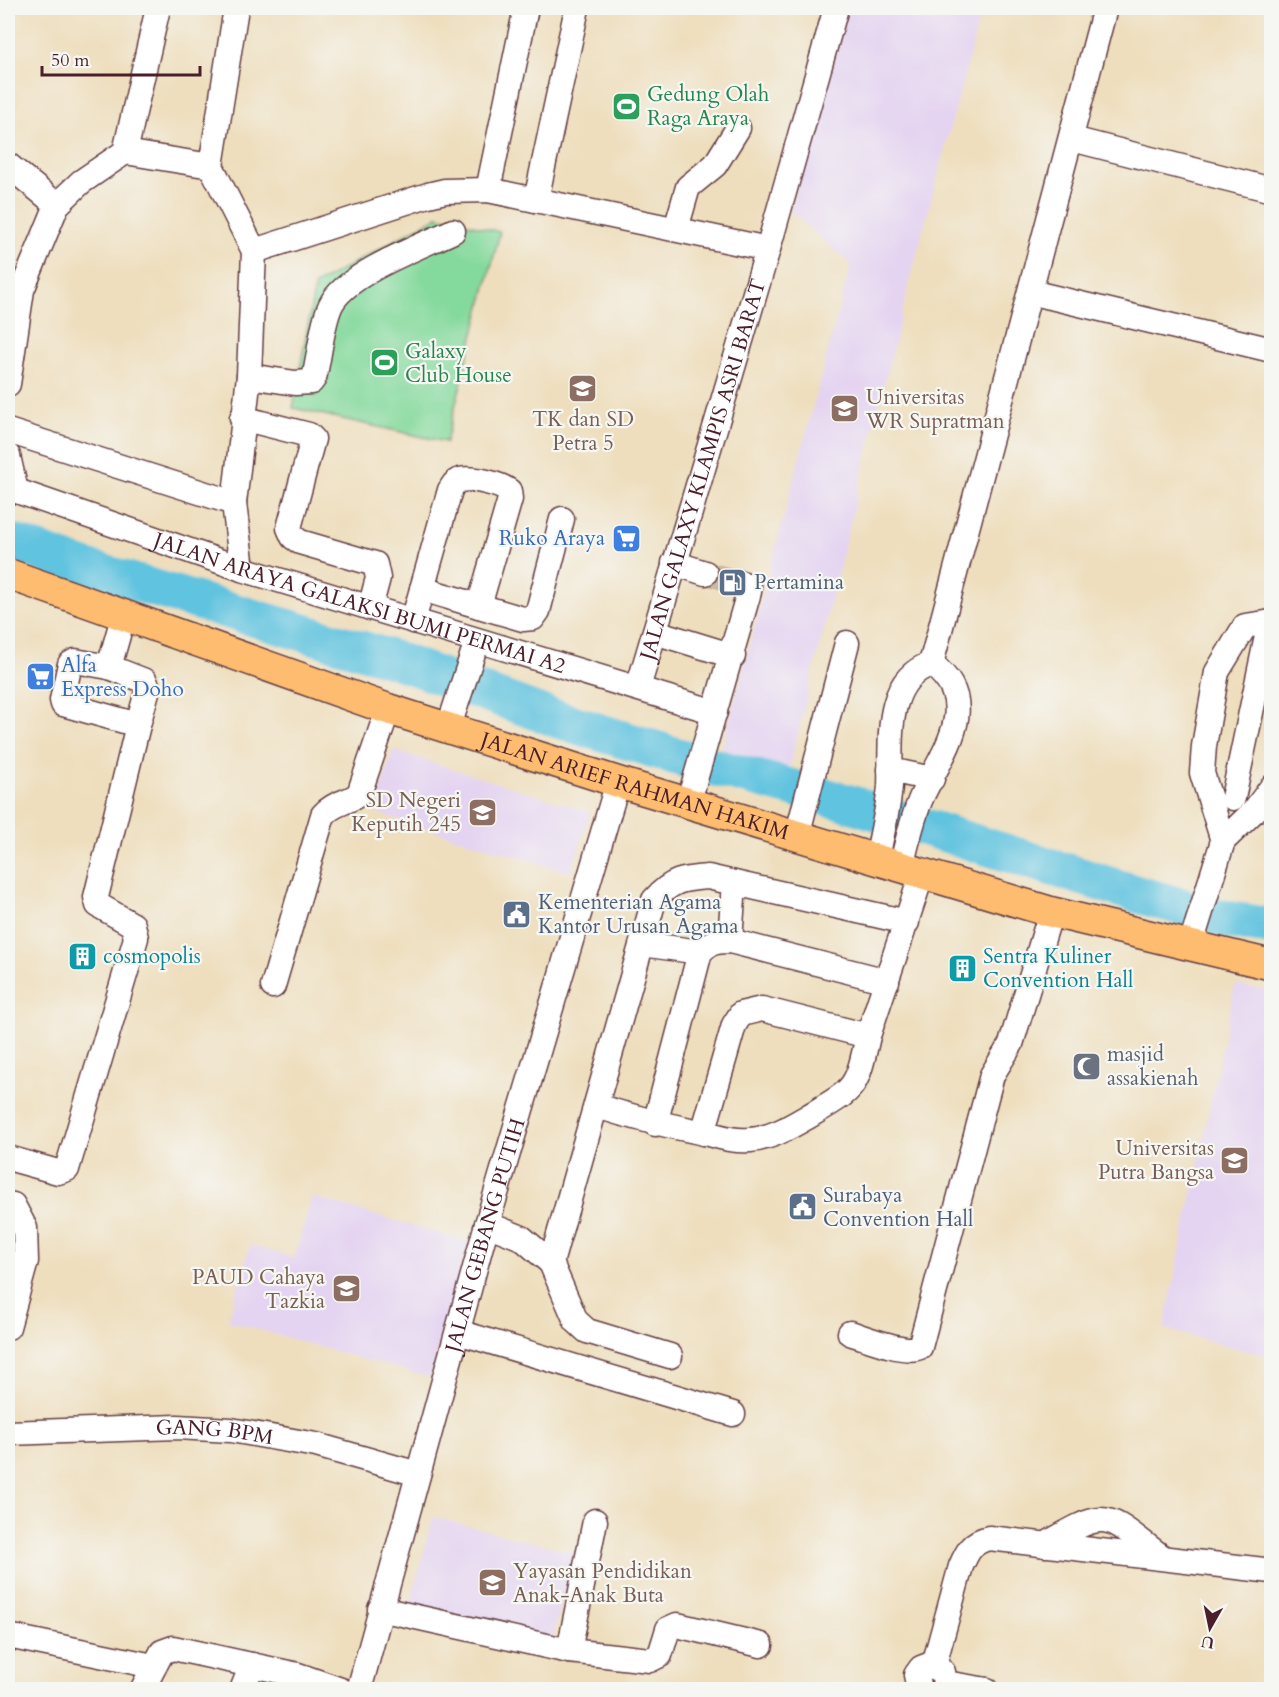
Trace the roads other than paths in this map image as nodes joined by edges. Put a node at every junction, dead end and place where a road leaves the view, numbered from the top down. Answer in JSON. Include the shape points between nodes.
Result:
{"nodes":[{"id":1,"x":158,"y":8,"type":"edge"},
{"id":2,"x":236,"y":8,"type":"edge"},
{"id":3,"x":526,"y":8,"type":"edge"},
{"id":4,"x":577,"y":8,"type":"edge"},
{"id":5,"x":836,"y":8,"type":"edge"},
{"id":6,"x":1105,"y":8,"type":"edge"},
{"id":7,"x":738,"y":128,"type":"dead end"},
{"id":8,"x":1072,"y":139,"type":"junction"},
{"id":9,"x":125,"y":152,"type":"junction"},
{"id":10,"x":8,"y":165,"type":"edge"},
{"id":11,"x":212,"y":166,"type":"junction"},
{"id":12,"x":488,"y":190,"type":"junction"},
{"id":13,"x":1272,"y":190,"type":"edge"},
{"id":14,"x":536,"y":200,"type":"junction"},
{"id":15,"x":57,"y":205,"type":"junction"},
{"id":16,"x":676,"y":229,"type":"junction"},
{"id":17,"x":453,"y":231,"type":"dead end"},
{"id":18,"x":768,"y":249,"type":"junction"},
{"id":19,"x":254,"y":251,"type":"junction"},
{"id":20,"x":1030,"y":292,"type":"junction"},
{"id":21,"x":1272,"y":350,"type":"edge"},
{"id":22,"x":249,"y":376,"type":"junction"},
{"id":23,"x":8,"y":384,"type":"edge"},
{"id":24,"x":242,"y":418,"type":"junction"},
{"id":25,"x":8,"y":431,"type":"edge"},
{"id":26,"x":8,"y":456,"type":"edge"},
{"id":27,"x":12,"y":489,"type":"edge"},
{"id":28,"x":234,"y":503,"type":"junction"},
{"id":29,"x":562,"y":519,"type":"dead end"},
{"id":30,"x":674,"y":563,"type":"junction"},
{"id":31,"x":242,"y":569,"type":"junction"},
{"id":32,"x":705,"y":573,"type":"tunnel mouth"},
{"id":33,"x":8,"y":574,"type":"edge"},
{"id":34,"x":741,"y":583,"type":"dead end"},
{"id":35,"x":422,"y":589,"type":"junction"},
{"id":36,"x":479,"y":606,"type":"junction"},
{"id":37,"x":370,"y":608,"type":"junction"},
{"id":38,"x":124,"y":614,"type":"junction"},
{"id":39,"x":413,"y":621,"type":"junction"},
{"id":40,"x":1271,"y":622,"type":"edge"},
{"id":41,"x":655,"y":632,"type":"junction"},
{"id":42,"x":847,"y":643,"type":"dead end"},
{"id":43,"x":481,"y":654,"type":"junction"},
{"id":44,"x":733,"y":656,"type":"junction"},
{"id":45,"x":932,"y":664,"type":"junction"},
{"id":46,"x":109,"y":667,"type":"junction"},
{"id":47,"x":638,"y":688,"type":"junction"},
{"id":48,"x":388,"y":709,"type":"junction"},
{"id":49,"x":715,"y":712,"type":"junction"},
{"id":50,"x":460,"y":720,"type":"junction"},
{"id":51,"x":138,"y":725,"type":"junction"},
{"id":52,"x":890,"y":779,"type":"junction"},
{"id":53,"x":618,"y":782,"type":"junction"},
{"id":54,"x":1272,"y":787,"type":"edge"},
{"id":55,"x":927,"y":788,"type":"junction"},
{"id":56,"x":691,"y":795,"type":"junction"},
{"id":57,"x":1222,"y":800,"type":"junction"},
{"id":58,"x":1254,"y":812,"type":"junction"},
{"id":59,"x":797,"y":836,"type":"junction"},
{"id":60,"x":1222,"y":841,"type":"junction"},
{"id":61,"x":900,"y":867,"type":"junction"},
{"id":62,"x":735,"y":883,"type":"junction"},
{"id":63,"x":1052,"y":912,"type":"junction"},
{"id":64,"x":907,"y":922,"type":"junction"},
{"id":65,"x":1196,"y":925,"type":"junction"},
{"id":66,"x":730,"y":941,"type":"junction"},
{"id":67,"x":642,"y":944,"type":"junction"},
{"id":68,"x":700,"y":952,"type":"junction"},
{"id":69,"x":1272,"y":965,"type":"edge"},
{"id":70,"x":887,"y":981,"type":"junction"},
{"id":71,"x":273,"y":986,"type":"dead end"},
{"id":72,"x":868,"y":1036,"type":"junction"},
{"id":73,"x":597,"y":1106,"type":"junction"},
{"id":74,"x":655,"y":1124,"type":"junction"},
{"id":75,"x":703,"y":1133,"type":"junction"},
{"id":76,"x":8,"y":1158,"type":"edge"},
{"id":77,"x":8,"y":1204,"type":"edge"},
{"id":78,"x":487,"y":1224,"type":"junction"},
{"id":79,"x":552,"y":1263,"type":"junction"},
{"id":80,"x":8,"y":1327,"type":"edge"},
{"id":81,"x":458,"y":1332,"type":"junction"},
{"id":82,"x":850,"y":1333,"type":"dead end"},
{"id":83,"x":670,"y":1356,"type":"dead end"},
{"id":84,"x":733,"y":1414,"type":"dead end"},
{"id":85,"x":8,"y":1433,"type":"edge"},
{"id":86,"x":418,"y":1474,"type":"junction"},
{"id":87,"x":595,"y":1521,"type":"dead end"},
{"id":88,"x":1045,"y":1545,"type":"junction"},
{"id":89,"x":1164,"y":1559,"type":"junction"},
{"id":90,"x":1272,"y":1571,"type":"edge"},
{"id":91,"x":380,"y":1609,"type":"junction"},
{"id":92,"x":8,"y":1636,"type":"edge"},
{"id":93,"x":760,"y":1645,"type":"dead end"},
{"id":94,"x":569,"y":1651,"type":"junction"},
{"id":95,"x":252,"y":1665,"type":"junction"},
{"id":96,"x":153,"y":1666,"type":"junction"},
{"id":97,"x":940,"y":1679,"type":"edge"},
{"id":98,"x":142,"y":1689,"type":"edge"},
{"id":99,"x":242,"y":1689,"type":"edge"},
{"id":100,"x":341,"y":1689,"type":"edge"},
{"id":101,"x":359,"y":1689,"type":"edge"},
{"id":102,"x":919,"y":1689,"type":"edge"},
{"id":103,"x":987,"y":1689,"type":"edge"}],
"edges":[{"from":1,"to":9,"type":"street"},
{"from":2,"to":11,"type":"street"},
{"from":3,"to":12,"type":"street"},
{"from":4,"to":14,"type":"street"},
{"from":5,"to":18,"type":"street","name":"JALAN GALAXY KLAMPIS ASRI BARAT"},
{"from":6,"to":8,"type":"street"},
{"from":7,"to":16,"type":"street","via":[[715,165],[688,187]]},
{"from":8,"to":13,"type":"street"},
{"from":8,"to":20,"type":"street"},
{"from":9,"to":11,"type":"street"},
{"from":9,"to":15,"type":"street","via":[[81,182]]},
{"from":10,"to":15,"type":"street"},
{"from":11,"to":19,"type":"street"},
{"from":12,"to":14,"type":"street"},
{"from":12,"to":19,"type":"street","via":[[445,191]]},
{"from":14,"to":16,"type":"street"},
{"from":15,"to":23,"type":"street","via":[[22,290]]},
{"from":16,"to":18,"type":"street"},
{"from":17,"to":22,"type":"street","via":[[384,264],[346,288],[332,302],[311,382]]},
{"from":18,"to":30,"type":"street","name":"JALAN GALAXY KLAMPIS ASRI BARAT"},
{"from":19,"to":22,"type":"street"},
{"from":20,"to":21,"type":"street"},
{"from":20,"to":45,"type":"street"},
{"from":22,"to":24,"type":"street"},
{"from":24,"to":28,"type":"street"},
{"from":24,"to":37,"type":"street","via":[[313,439],[289,528],[300,542],[375,564],[378,578]]},
{"from":25,"to":28,"type":"street"},
{"from":26,"to":27,"type":"street"},
{"from":27,"to":31,"type":"street","name":"JALAN ARAYA GALAKSI BUMI PERMAI A2"},
{"from":28,"to":31,"type":"street"},
{"from":29,"to":36,"type":"street","via":[[533,618],[523,619]]},
{"from":30,"to":32,"type":"street"},
{"from":30,"to":41,"type":"street","name":"JALAN GALAXY KLAMPIS ASRI BARAT"},
{"from":31,"to":37,"type":"street","name":"JALAN ARAYA GALAKSI BUMI PERMAI A2"},
{"from":33,"to":38,"type":"main road","name":"JALAN ARIEF RAHMAN HAKIM"},
{"from":34,"to":44,"type":"street","via":[[749,586],[749,592]]},
{"from":35,"to":36,"type":"street"},
{"from":35,"to":36,"type":"street","via":[[455,482],[462,479],[503,487],[509,491],[510,499]]},
{"from":35,"to":39,"type":"street"},
{"from":37,"to":39,"type":"street","name":"JALAN ARAYA GALAKSI BUMI PERMAI A2"},
{"from":38,"to":46,"type":"street"},
{"from":38,"to":48,"type":"main road","name":"JALAN ARIEF RAHMAN HAKIM"},
{"from":39,"to":43,"type":"street","name":"JALAN ARAYA GALAKSI BUMI PERMAI A2"},
{"from":40,"to":57,"type":"street"},
{"from":40,"to":57,"type":"street","via":[[1245,626],[1217,672],[1202,773]]},
{"from":41,"to":44,"type":"street"},
{"from":41,"to":47,"type":"street","name":"JALAN GALAXY KLAMPIS ASRI BARAT"},
{"from":42,"to":59,"type":"street"},
{"from":43,"to":47,"type":"street","name":"JALAN ARAYA GALAKSI BUMI PERMAI A2"},
{"from":43,"to":50,"type":"street"},
{"from":44,"to":49,"type":"street"},
{"from":45,"to":52,"type":"street","via":[[915,669],[904,682],[896,702]]},
{"from":45,"to":55,"type":"street","via":[[947,676],[956,712],[954,734]]},
{"from":46,"to":51,"type":"street","via":[[145,681],[148,688]]},
{"from":46,"to":51,"type":"street","via":[[75,661],[70,664],[63,704]]},
{"from":47,"to":49,"type":"street","name":"JALAN ARAYA GALAKSI BUMI PERMAI A2"},
{"from":48,"to":50,"type":"main road","name":"JALAN ARIEF RAHMAN HAKIM"},
{"from":48,"to":71,"type":"street","via":[[359,794],[323,815]]},
{"from":49,"to":56,"type":"street"},
{"from":50,"to":53,"type":"main road","name":"JALAN ARIEF RAHMAN HAKIM"},
{"from":51,"to":76,"type":"street","via":[[96,897],[98,905],[133,925],[135,938],[70,1161],[67,1169],[58,1172]]},
{"from":52,"to":55,"type":"street"},
{"from":52,"to":61,"type":"street","via":[[883,825]]},
{"from":53,"to":56,"type":"main road","name":"JALAN ARIEF RAHMAN HAKIM"},
{"from":53,"to":78,"type":"street","name":"JALAN GEBANG PUTIH"},
{"from":54,"to":58,"type":"street"},
{"from":55,"to":61,"type":"street"},
{"from":56,"to":59,"type":"main road","name":"JALAN ARIEF RAHMAN HAKIM"},
{"from":57,"to":58,"type":"street"},
{"from":57,"to":60,"type":"street"},
{"from":58,"to":60,"type":"street"},
{"from":59,"to":61,"type":"main road","name":"JALAN ARIEF RAHMAN HAKIM"},
{"from":60,"to":65,"type":"street"},
{"from":61,"to":63,"type":"main road","name":"JALAN ARIEF RAHMAN HAKIM"},
{"from":61,"to":64,"type":"street"},
{"from":62,"to":64,"type":"street"},
{"from":62,"to":66,"type":"street"},
{"from":62,"to":67,"type":"street","via":[[708,877],[682,879],[666,887],[654,900]]},
{"from":63,"to":65,"type":"main road","name":"JALAN ARIEF RAHMAN HAKIM"},
{"from":63,"to":82,"type":"street","via":[[1011,1044],[992,1075],[920,1347],[903,1348]]},
{"from":64,"to":70,"type":"street"},
{"from":65,"to":69,"type":"main road","name":"JALAN ARIEF RAHMAN HAKIM"},
{"from":66,"to":68,"type":"street","via":[[717,941]]},
{"from":66,"to":70,"type":"street"},
{"from":67,"to":68,"type":"street"},
{"from":67,"to":73,"type":"street"},
{"from":68,"to":74,"type":"street"},
{"from":70,"to":72,"type":"street"},
{"from":72,"to":75,"type":"street","via":[[855,1082],[847,1094],[778,1134],[750,1140]]},
{"from":72,"to":75,"type":"street","via":[[762,1009],[741,1014],[734,1025]]},
{"from":73,"to":74,"type":"street"},
{"from":73,"to":79,"type":"street"},
{"from":74,"to":75,"type":"street"},
{"from":77,"to":80,"type":"street","via":[[13,1205],[25,1228],[26,1261]]},
{"from":78,"to":79,"type":"street","via":[[522,1238]]},
{"from":78,"to":81,"type":"street","name":"JALAN GEBANG PUTIH"},
{"from":79,"to":83,"type":"street","via":[[576,1321],[587,1331]]},
{"from":81,"to":84,"type":"street"},
{"from":81,"to":86,"type":"street","name":"JALAN GEBANG PUTIH"},
{"from":85,"to":86,"type":"street","name":"GANG BPM","via":[[177,1427],[231,1430],[316,1445]]},
{"from":86,"to":91,"type":"street","name":"JALAN GEBANG PUTIH"},
{"from":87,"to":94,"type":"street"},
{"from":88,"to":89,"type":"street"},
{"from":88,"to":89,"type":"street","via":[[1083,1522],[1102,1518],[1114,1522]]},
{"from":88,"to":97,"type":"street","via":[[989,1538],[973,1544],[961,1566]]},
{"from":89,"to":90,"type":"street"},
{"from":91,"to":94,"type":"street"},
{"from":91,"to":101,"type":"street","name":"JALAN GEBANG PUTIH"},
{"from":92,"to":96,"type":"street"},
{"from":93,"to":94,"type":"street","via":[[677,1625],[668,1629],[656,1659]]},
{"from":95,"to":96,"type":"street","via":[[173,1648],[162,1652]]},
{"from":95,"to":99,"type":"street"},
{"from":95,"to":100,"type":"street"},
{"from":96,"to":98,"type":"street"},
{"from":97,"to":102,"type":"street","via":[[925,1666],[915,1680]]},
{"from":97,"to":103,"type":"street"}]}
